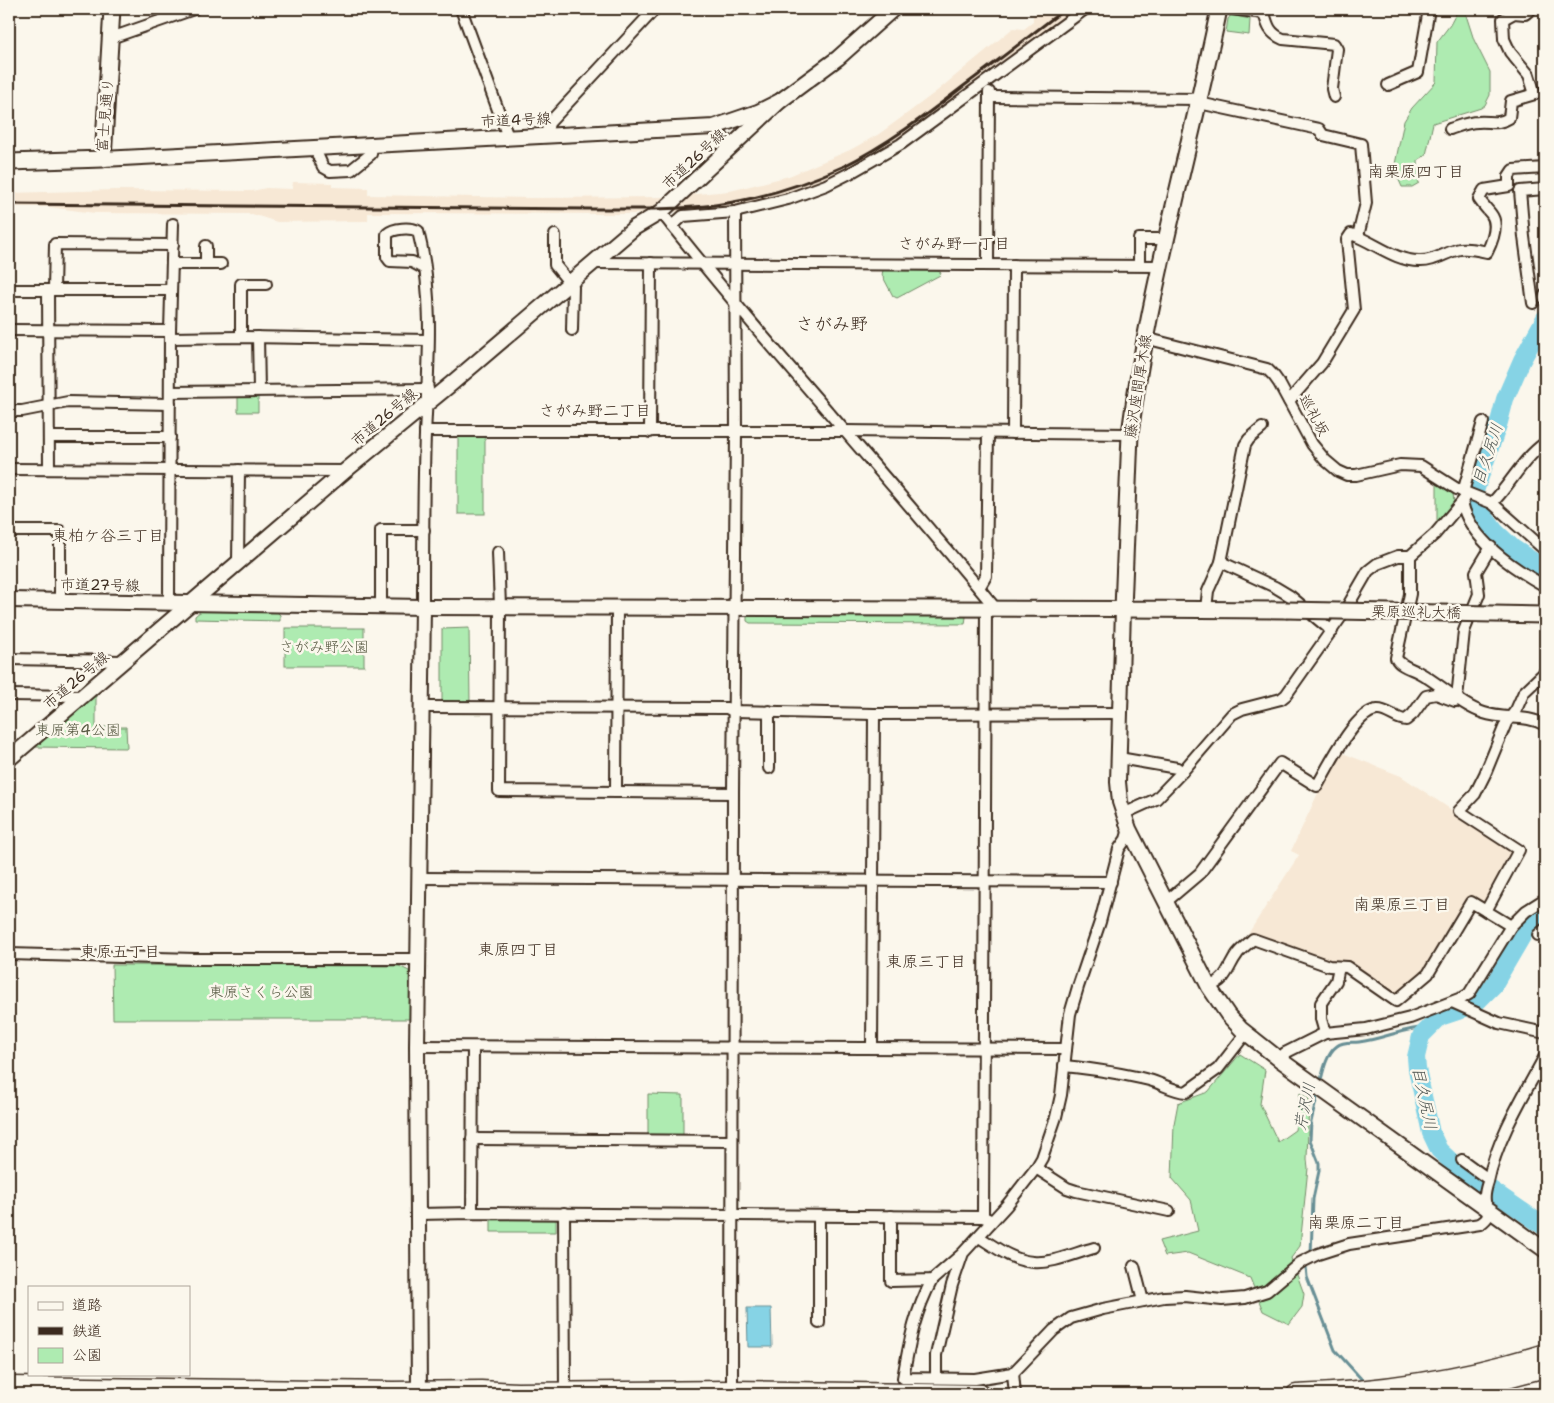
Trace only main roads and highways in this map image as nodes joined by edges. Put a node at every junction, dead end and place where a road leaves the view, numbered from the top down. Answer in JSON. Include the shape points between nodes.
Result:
{"nodes":[{"id":1,"x":112,"y":9,"type":"edge"},
{"id":2,"x":1219,"y":9,"type":"edge"},
{"id":3,"x":9,"y":162,"type":"edge"},
{"id":4,"x":1286,"y":610,"type":"joint"},
{"id":5,"x":1545,"y":615,"type":"edge"},
{"id":6,"x":1545,"y":1353,"type":"edge"},
{"id":7,"x":1545,"y":1368,"type":"edge"},
{"id":8,"x":9,"y":1386,"type":"edge"},
{"id":9,"x":419,"y":1392,"type":"edge"},
{"id":10,"x":981,"y":1394,"type":"edge"},
{"id":11,"x":1296,"y":1394,"type":"edge"},
{"id":12,"x":1436,"y":1394,"type":"edge"}],
"edges":[{"from":1,"to":3,"type":"main road","name":"富士見通り","via":[[103,159]]},
{"from":2,"to":4,"type":"main road","name":"藤沢座間厚木線","via":[[1145,338],[1130,434],[1123,608]]},
{"from":4,"to":5,"type":"main road","name":"栗原巡礼大橋","bridge":true},
{"from":6,"to":11,"type":"highway","via":[[1462,1374],[1399,1385]]},
{"from":7,"to":12,"type":"highway"},
{"from":8,"to":9,"type":"highway"},
{"from":9,"to":10,"type":"highway","via":[[732,1390]]}]}
